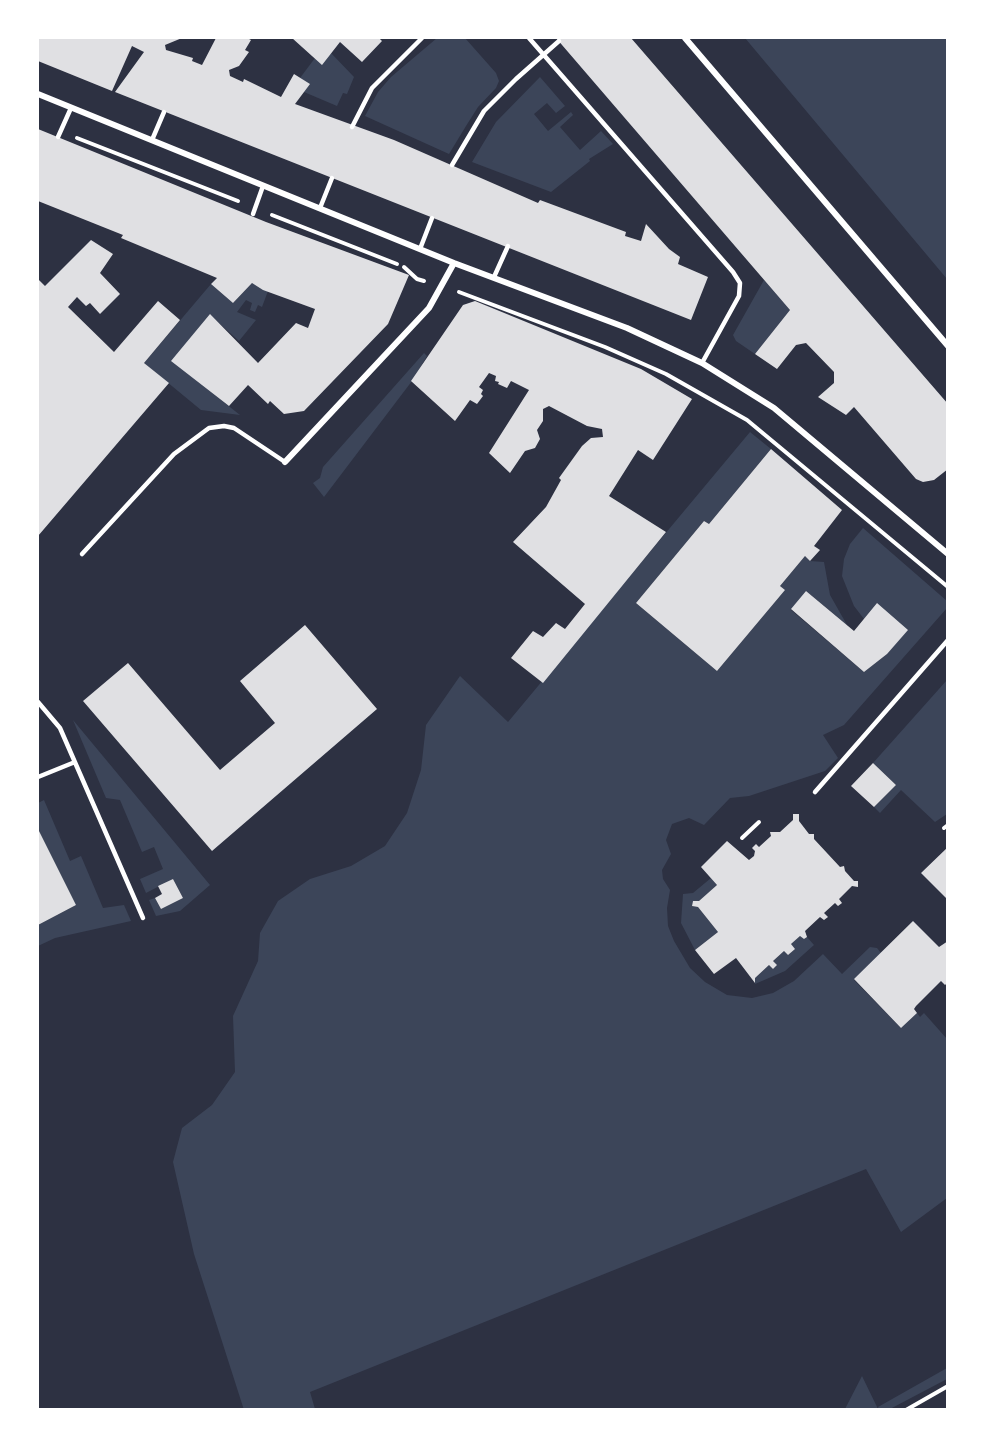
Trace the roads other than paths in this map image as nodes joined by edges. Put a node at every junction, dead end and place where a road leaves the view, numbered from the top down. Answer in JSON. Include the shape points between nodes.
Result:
{"nodes":[{"id":1,"x":420,"y":38,"type":"edge"},
{"id":2,"x":529,"y":38,"type":"edge"},
{"id":3,"x":685,"y":38,"type":"edge"},
{"id":4,"x":559,"y":41,"type":"dead end"},
{"id":5,"x":544,"y":54,"type":"junction"},
{"id":6,"x":38,"y":94,"type":"edge"},
{"id":7,"x":71,"y":108,"type":"junction"},
{"id":8,"x":164,"y":112,"type":"dead end"},
{"id":9,"x":352,"y":127,"type":"dead end"},
{"id":10,"x":59,"y":134,"type":"road end"},
{"id":11,"x":152,"y":140,"type":"junction"},
{"id":12,"x":453,"y":165,"type":"dead end"},
{"id":13,"x":332,"y":178,"type":"dead end"},
{"id":14,"x":263,"y":186,"type":"junction"},
{"id":15,"x":320,"y":208,"type":"junction"},
{"id":16,"x":252,"y":214,"type":"dead end"},
{"id":17,"x":432,"y":218,"type":"dead end"},
{"id":18,"x":508,"y":246,"type":"dead end"},
{"id":19,"x":420,"y":249,"type":"junction"},
{"id":20,"x":454,"y":263,"type":"junction"},
{"id":21,"x":494,"y":277,"type":"junction"},
{"id":22,"x":948,"y":346,"type":"edge"},
{"id":23,"x":702,"y":363,"type":"junction"},
{"id":24,"x":285,"y":462,"type":"joint"},
{"id":25,"x":82,"y":554,"type":"dead end"},
{"id":26,"x":948,"y":554,"type":"edge"},
{"id":27,"x":948,"y":640,"type":"edge"},
{"id":28,"x":38,"y":702,"type":"edge"},
{"id":29,"x":75,"y":762,"type":"junction"},
{"id":30,"x":38,"y":777,"type":"edge"},
{"id":31,"x":815,"y":792,"type":"dead end"},
{"id":32,"x":143,"y":918,"type":"dead end"}],
"edges":[{"from":1,"to":9,"type":"lane","via":[[372,88]]},
{"from":2,"to":5,"type":"lane"},
{"from":3,"to":22,"type":"street"},
{"from":4,"to":5,"type":"lane"},
{"from":5,"to":12,"type":"lane","via":[[484,111]]},
{"from":5,"to":23,"type":"lane","via":[[740,283],[740,296]]},
{"from":6,"to":7,"type":"street"},
{"from":7,"to":10,"type":"lane"},
{"from":7,"to":11,"type":"street"},
{"from":8,"to":11,"type":"lane"},
{"from":11,"to":14,"type":"street"},
{"from":13,"to":15,"type":"lane"},
{"from":14,"to":15,"type":"street"},
{"from":14,"to":16,"type":"lane"},
{"from":15,"to":19,"type":"street"},
{"from":17,"to":19,"type":"lane"},
{"from":18,"to":21,"type":"lane"},
{"from":19,"to":20,"type":"street"},
{"from":20,"to":21,"type":"street"},
{"from":20,"to":24,"type":"street","via":[[429,308]]},
{"from":21,"to":23,"type":"street","via":[[627,328]]},
{"from":23,"to":26,"type":"street","via":[[774,408]]},
{"from":24,"to":25,"type":"lane","via":[[234,428],[209,428],[174,454]]},
{"from":27,"to":31,"type":"lane"},
{"from":28,"to":29,"type":"lane","via":[[60,729]]},
{"from":29,"to":30,"type":"lane"},
{"from":29,"to":32,"type":"lane"}]}
